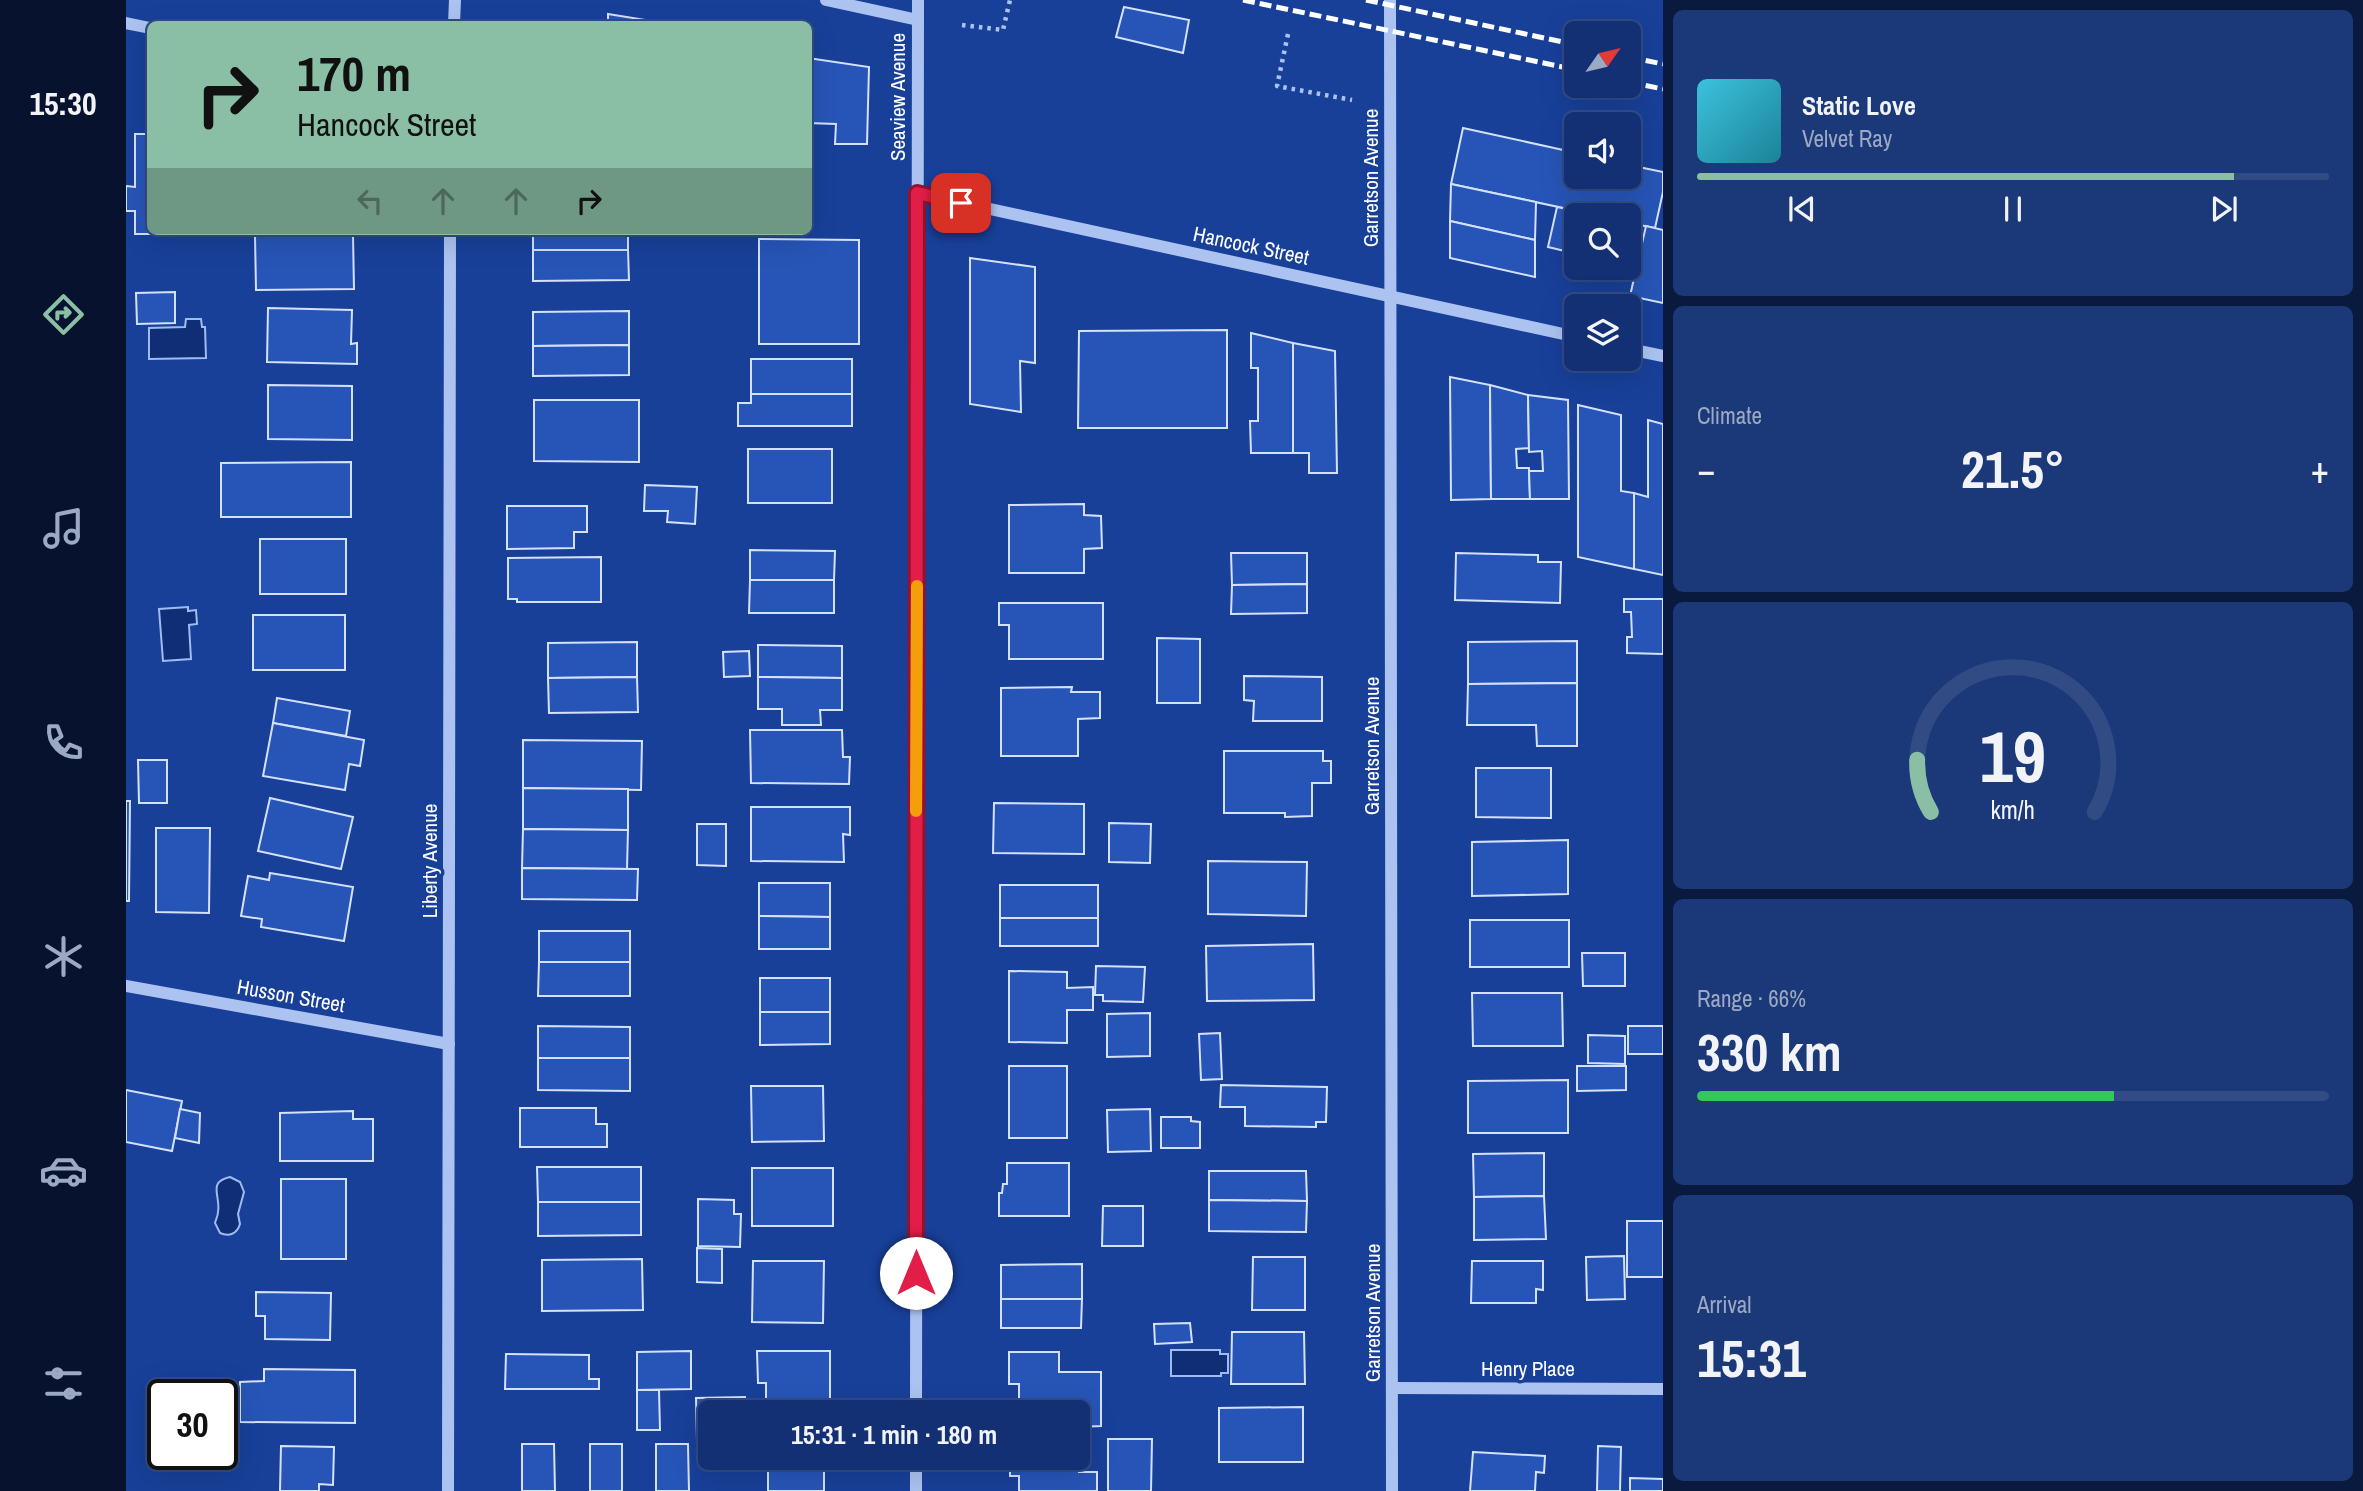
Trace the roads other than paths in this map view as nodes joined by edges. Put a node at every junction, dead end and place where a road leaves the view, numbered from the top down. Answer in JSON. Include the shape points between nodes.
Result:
{"nodes":[{"id":1,"x":455,"y":0,"type":"edge"},
{"id":2,"x":826,"y":0,"type":"edge"},
{"id":3,"x":918,"y":0,"type":"edge"},
{"id":4,"x":1390,"y":0,"type":"edge"},
{"id":5,"x":918,"y":20,"type":"junction"},
{"id":6,"x":454,"y":21,"type":"edge"},
{"id":7,"x":126,"y":23,"type":"edge"},
{"id":8,"x":147,"y":27,"type":"edge"},
{"id":9,"x":917,"y":193,"type":"junction"},
{"id":10,"x":450,"y":235,"type":"edge"},
{"id":11,"x":1390,"y":296,"type":"junction"},
{"id":12,"x":1564,"y":334,"type":"edge"},
{"id":13,"x":1641,"y":351,"type":"edge"},
{"id":14,"x":1663,"y":356,"type":"edge"},
{"id":15,"x":126,"y":986,"type":"edge"},
{"id":16,"x":449,"y":1044,"type":"junction"},
{"id":17,"x":1392,"y":1388,"type":"junction"},
{"id":18,"x":1663,"y":1389,"type":"edge"},
{"id":19,"x":916,"y":1400,"type":"edge"},
{"id":20,"x":916,"y":1470,"type":"edge"},
{"id":21,"x":448,"y":1491,"type":"edge"},
{"id":22,"x":916,"y":1491,"type":"edge"},
{"id":23,"x":1392,"y":1491,"type":"edge"}],
"edges":[{"from":1,"to":6,"type":"street"},
{"from":2,"to":5,"type":"street"},
{"from":3,"to":5,"type":"street","name":"Seaview Avenue"},
{"from":4,"to":11,"type":"street","name":"Garretson Avenue"},
{"from":5,"to":9,"type":"street","name":"Seaview Avenue"},
{"from":7,"to":8,"type":"street"},
{"from":9,"to":11,"type":"street","name":"Hancock Street"},
{"from":9,"to":19,"type":"street","name":"Seaview Avenue"},
{"from":10,"to":16,"type":"street","name":"Liberty Avenue"},
{"from":11,"to":12,"type":"street","name":"Hancock Street"},
{"from":11,"to":17,"type":"street","name":"Garretson Avenue"},
{"from":13,"to":14,"type":"street"},
{"from":15,"to":16,"type":"street","name":"Husson Street"},
{"from":16,"to":21,"type":"street","name":"Liberty Avenue"},
{"from":17,"to":18,"type":"street","name":"Henry Place"},
{"from":17,"to":23,"type":"street","name":"Garretson Avenue"},
{"from":20,"to":22,"type":"street"}]}
